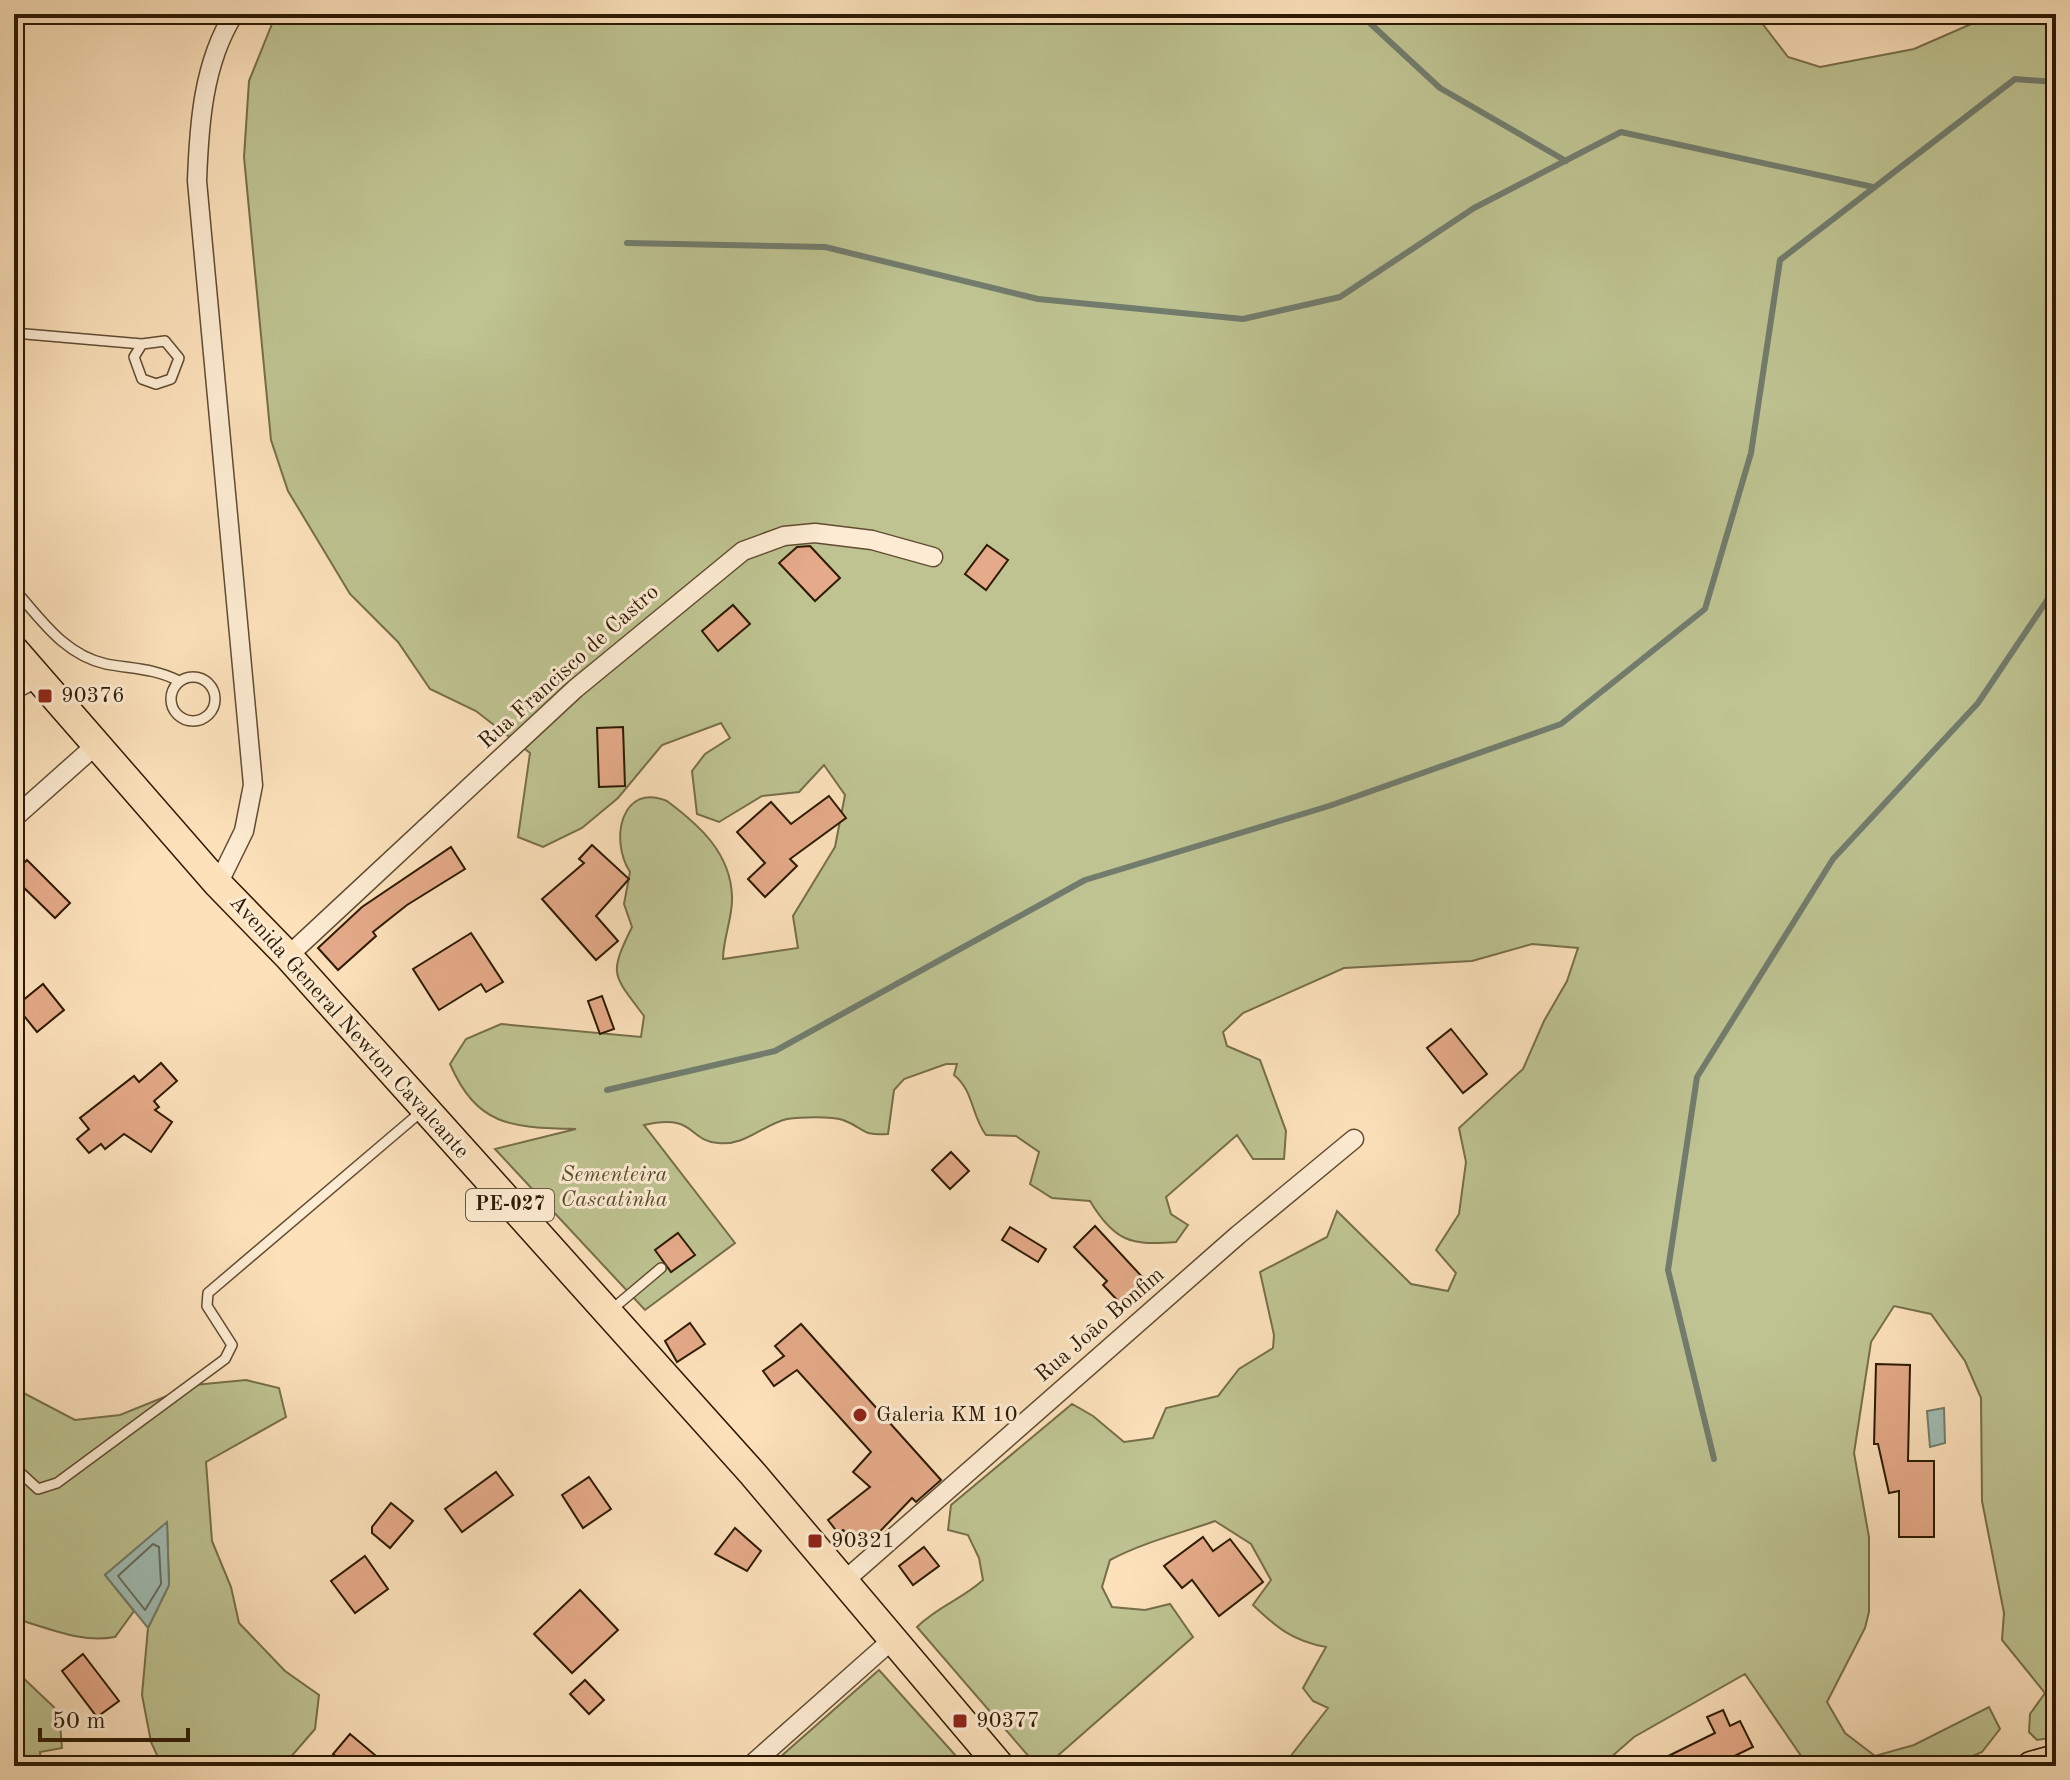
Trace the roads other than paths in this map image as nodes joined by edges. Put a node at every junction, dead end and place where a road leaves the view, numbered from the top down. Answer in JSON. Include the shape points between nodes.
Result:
{"nodes":[{"id":1,"x":102,"y":14,"type":"edge"},
{"id":2,"x":131,"y":14,"type":"edge"},
{"id":3,"x":234,"y":14,"type":"edge"},
{"id":4,"x":14,"y":333,"type":"edge"},
{"id":5,"x":142,"y":344,"type":"junction"},
{"id":6,"x":933,"y":557,"type":"dead end"},
{"id":7,"x":14,"y":589,"type":"edge"},
{"id":8,"x":14,"y":650,"type":"edge"},
{"id":9,"x":40,"y":680,"type":"junction"},
{"id":10,"x":179,"y":681,"type":"junction"},
{"id":11,"x":14,"y":695,"type":"edge"},
{"id":12,"x":96,"y":745,"type":"junction"},
{"id":13,"x":14,"y":818,"type":"edge"},
{"id":14,"x":218,"y":884,"type":"junction"},
{"id":15,"x":288,"y":956,"type":"junction"},
{"id":16,"x":424,"y":1109,"type":"junction"},
{"id":17,"x":1354,"y":1139,"type":"dead end"},
{"id":18,"x":661,"y":1268,"type":"dead end"},
{"id":19,"x":607,"y":1313,"type":"junction"},
{"id":20,"x":14,"y":1467,"type":"edge"},
{"id":21,"x":843,"y":1582,"type":"junction"},
{"id":22,"x":892,"y":1640,"type":"junction"},
{"id":23,"x":2056,"y":1759,"type":"edge"},
{"id":24,"x":750,"y":1766,"type":"edge"},
{"id":25,"x":1000,"y":1766,"type":"edge"},
{"id":26,"x":2031,"y":1766,"type":"edge"}],
"edges":[{"from":1,"to":2,"type":"lane"},
{"from":3,"to":14,"type":"street","via":[[199,116],[197,181],[253,785],[244,831]]},
{"from":4,"to":5,"type":"lane"},
{"from":5,"to":5,"type":"lane","via":[[134,357],[137,372],[149,383],[171,379],[179,366],[177,351],[157,339]]},
{"from":6,"to":15,"type":"street","name":"Rua Francisco de Castro","via":[[872,540],[815,533],[784,536],[743,551],[575,689]]},
{"from":7,"to":10,"type":"lane","via":[[77,653]]},
{"from":8,"to":9,"type":"main road","name":"Avenida General Newton Cavalcante","number":"PE-027"},
{"from":9,"to":11,"type":"lane"},
{"from":9,"to":12,"type":"main road","name":"Avenida General Newton Cavalcante","number":"PE-027"},
{"from":10,"to":10,"type":"lane","via":[[171,695],[173,710],[185,720],[208,717],[216,703],[213,688],[194,676]]},
{"from":12,"to":13,"type":"street"},
{"from":12,"to":14,"type":"main road","name":"Avenida General Newton Cavalcante","number":"PE-027"},
{"from":14,"to":15,"type":"main road","name":"Avenida General Newton Cavalcante","number":"PE-027"},
{"from":15,"to":16,"type":"main road","name":"Avenida General Newton Cavalcante","number":"PE-027"},
{"from":16,"to":19,"type":"main road","name":"Avenida General Newton Cavalcante","number":"PE-027"},
{"from":16,"to":20,"type":"lane","via":[[208,1293],[207,1306],[232,1345],[225,1359],[57,1483],[38,1489]]},
{"from":17,"to":21,"type":"street","name":"Rua João Bonfim"},
{"from":18,"to":19,"type":"lane"},
{"from":19,"to":21,"type":"main road","name":"Avenida General Newton Cavalcante","number":"PE-027"},
{"from":21,"to":22,"type":"main road","name":"Avenida General Newton Cavalcante","number":"PE-027"},
{"from":22,"to":24,"type":"street"},
{"from":22,"to":25,"type":"main road","name":"Avenida General Newton Cavalcante","number":"PE-027"},
{"from":23,"to":26,"type":"main road"}]}
